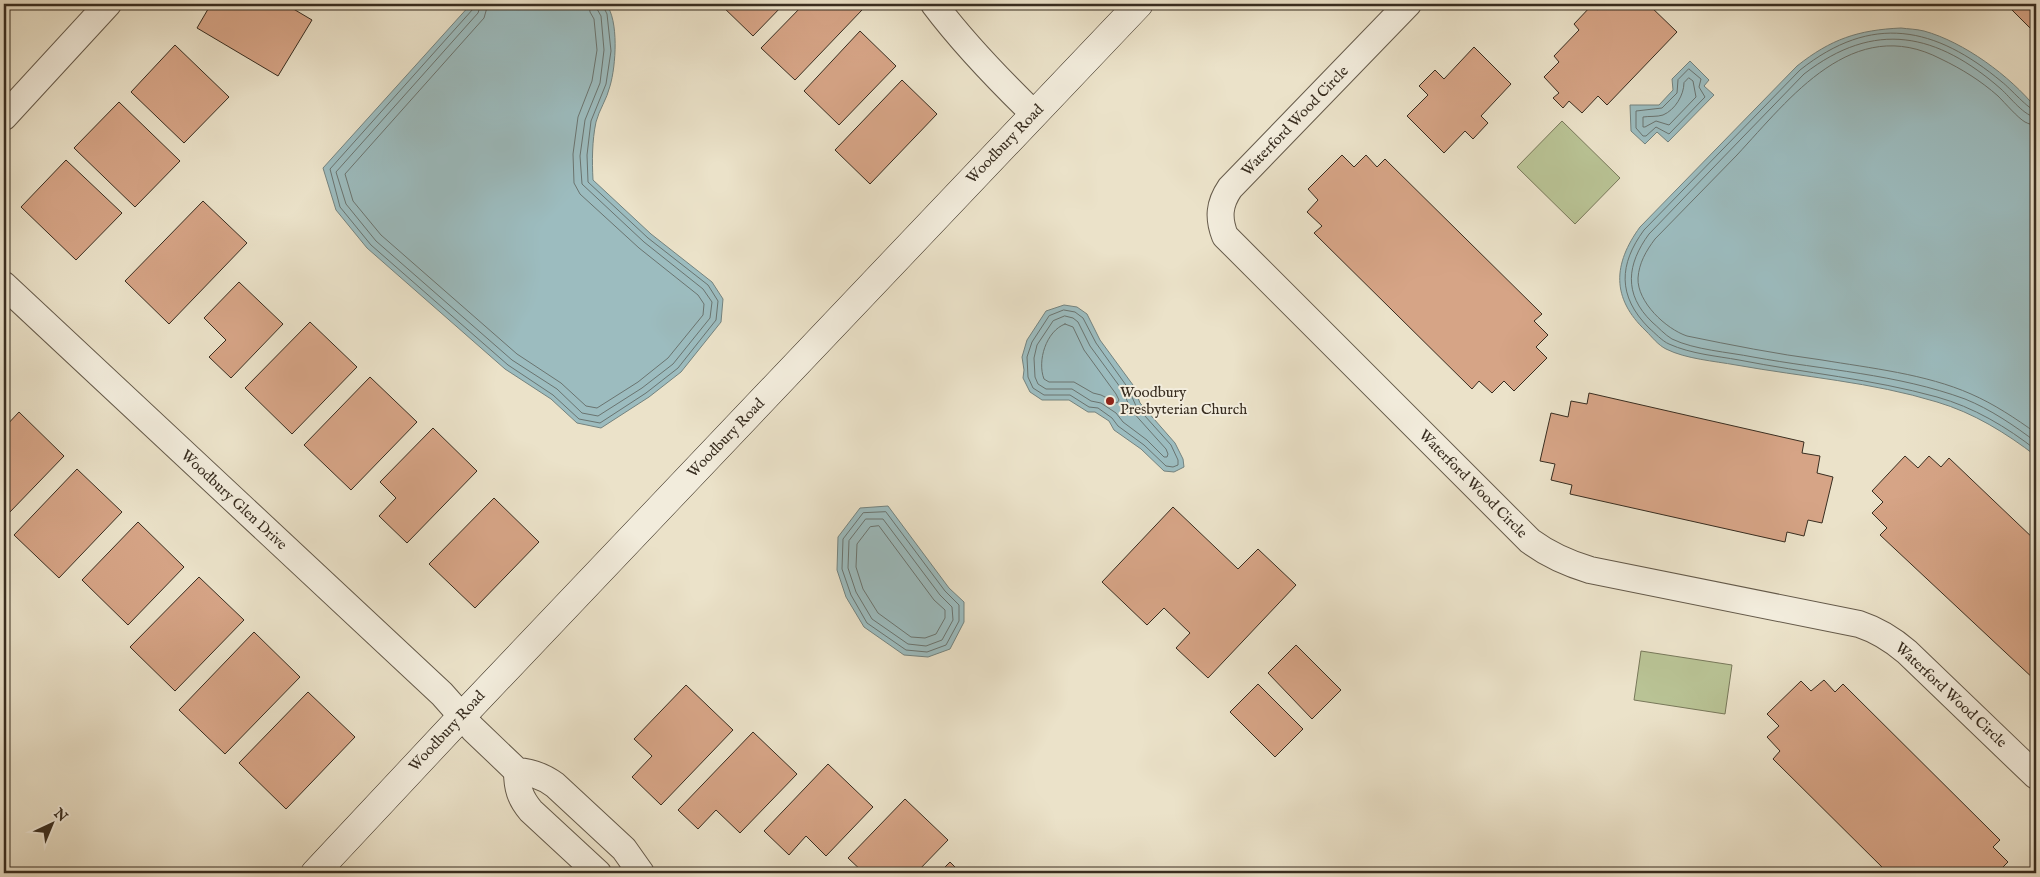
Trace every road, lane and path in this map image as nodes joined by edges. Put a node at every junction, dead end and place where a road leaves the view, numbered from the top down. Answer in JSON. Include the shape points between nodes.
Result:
{"nodes":[{"id":1,"x":108,"y":4,"type":"edge"},
{"id":2,"x":934,"y":4,"type":"edge"},
{"id":3,"x":1139,"y":4,"type":"edge"},
{"id":4,"x":1408,"y":4,"type":"edge"},
{"id":5,"x":1034,"y":114,"type":"junction"},
{"id":6,"x":4,"y":117,"type":"edge"},
{"id":7,"x":4,"y":285,"type":"edge"},
{"id":8,"x":462,"y":716,"type":"junction"},
{"id":9,"x":517,"y":772,"type":"junction"},
{"id":10,"x":2036,"y":776,"type":"edge"},
{"id":11,"x":315,"y":873,"type":"edge"},
{"id":12,"x":598,"y":873,"type":"edge"},
{"id":13,"x":641,"y":873,"type":"edge"}],
"edges":[{"from":1,"to":6,"type":"street"},
{"from":2,"to":5,"type":"street","via":[[985,66]]},
{"from":3,"to":5,"type":"street","name":"Woodbury Road"},
{"from":4,"to":10,"type":"street","name":"Waterford Wood Circle","via":[[1230,188],[1220,211],[1220,224],[1225,236],[1530,541],[1546,553],[1590,570],[1871,628],[1907,652]]},
{"from":5,"to":8,"type":"street","name":"Woodbury Road"},
{"from":7,"to":8,"type":"street","name":"Woodbury Glen Drive"},
{"from":8,"to":9,"type":"street","name":"Woodbury Glen Drive"},
{"from":8,"to":11,"type":"street","name":"Woodbury Road"},
{"from":9,"to":12,"type":"street","via":[[522,800]]},
{"from":9,"to":13,"type":"street","via":[[531,772],[555,785],[624,849]]}]}
